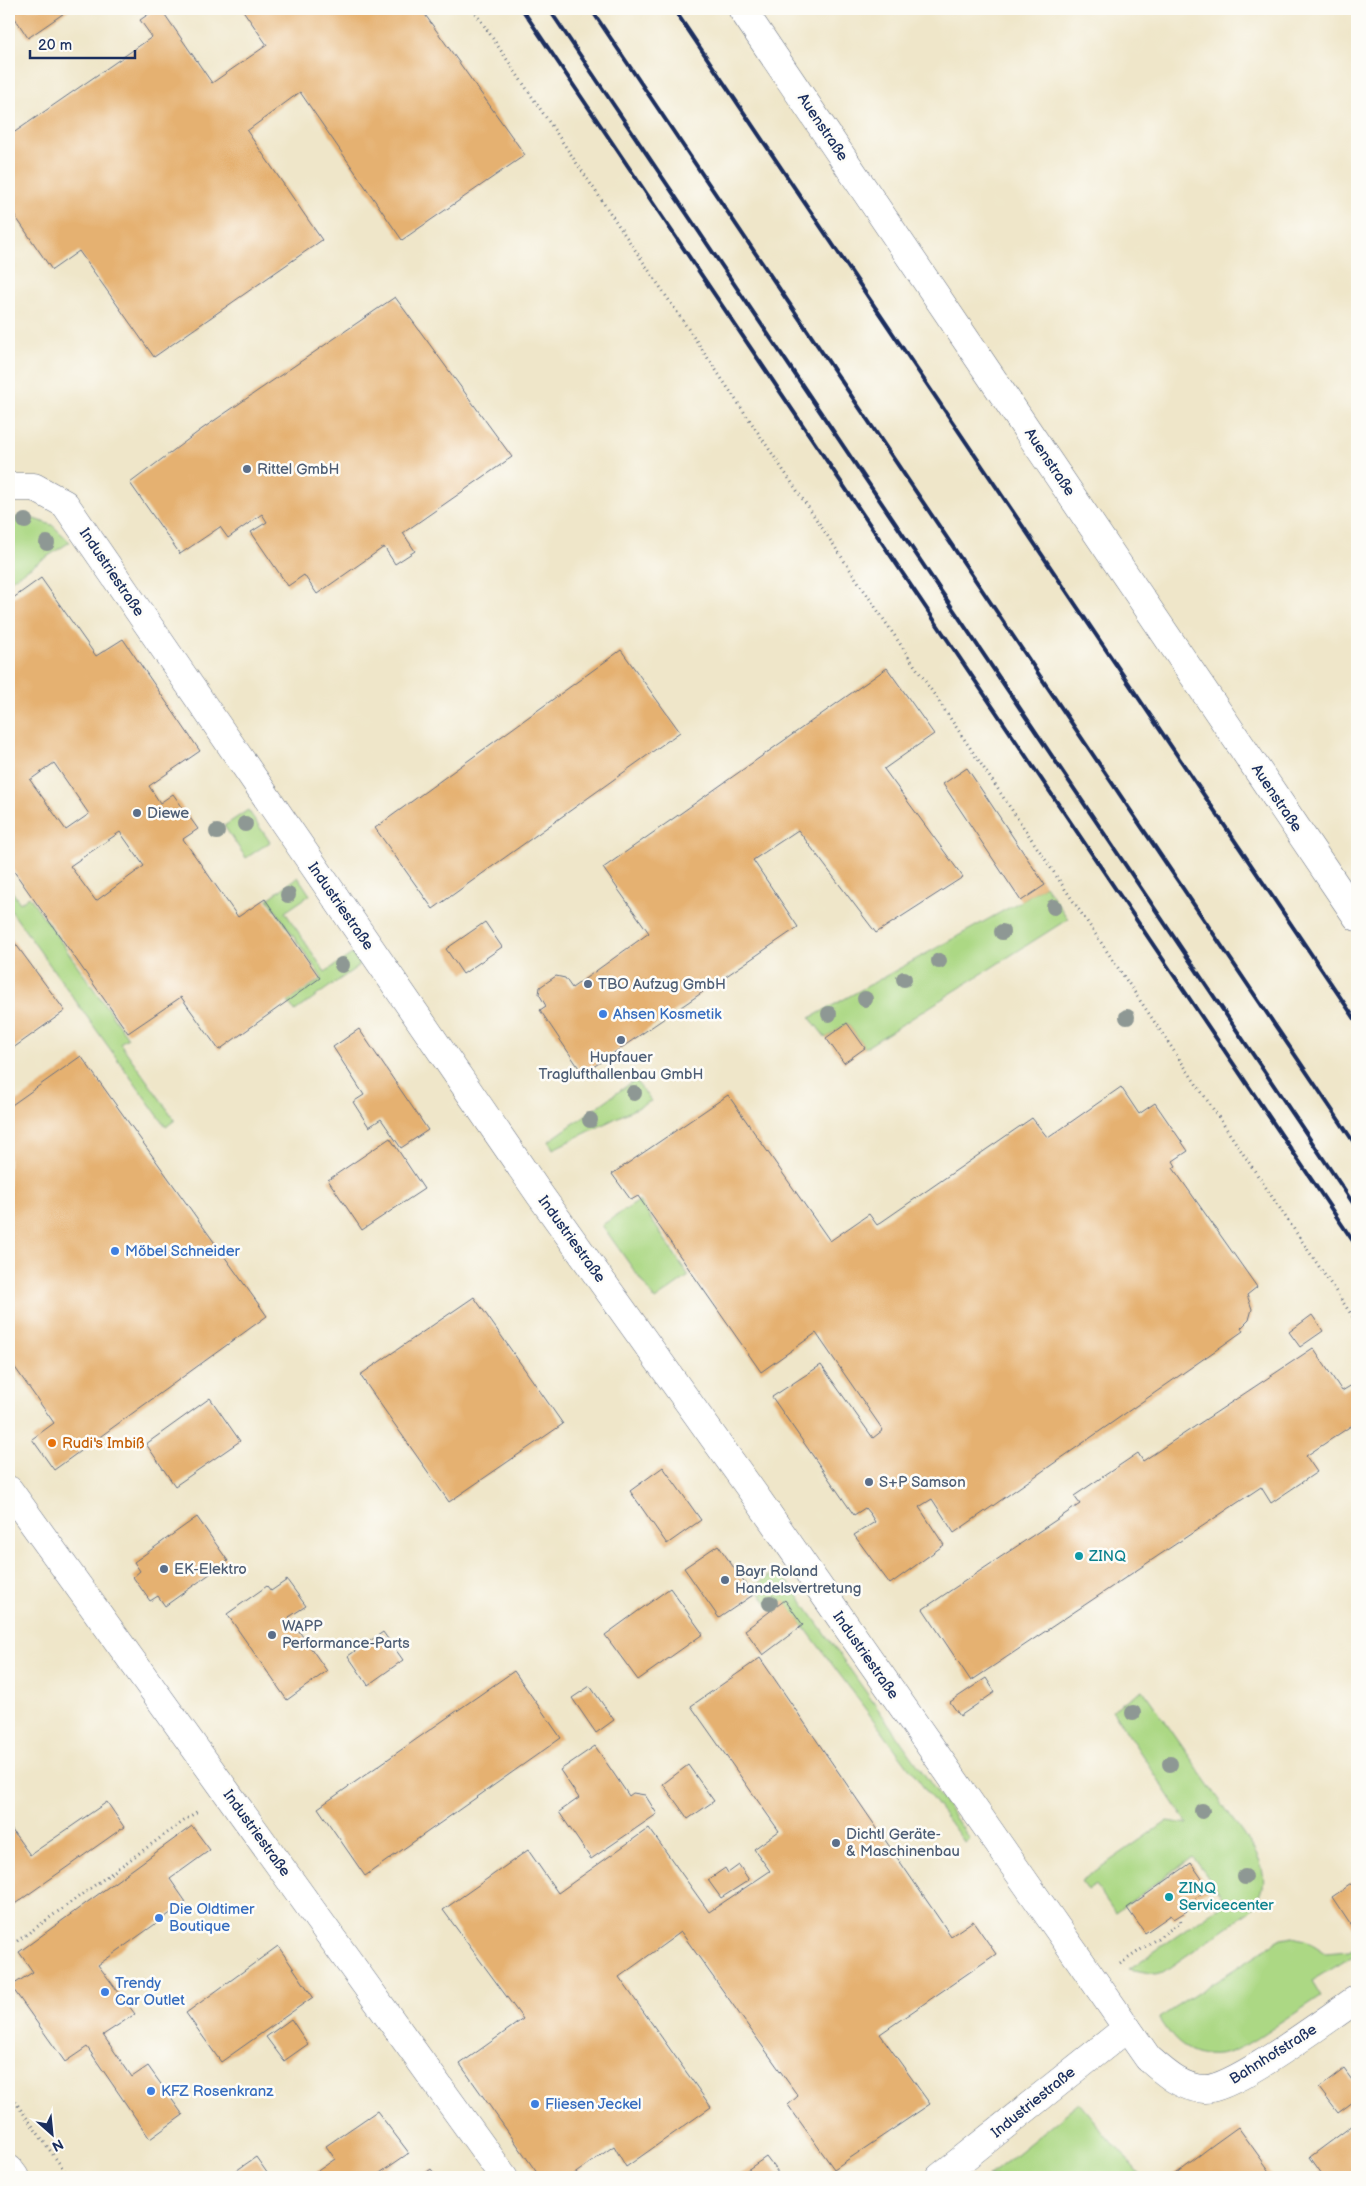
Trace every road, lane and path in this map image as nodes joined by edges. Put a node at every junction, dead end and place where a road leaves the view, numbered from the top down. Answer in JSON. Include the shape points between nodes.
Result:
{"nodes":[{"id":1,"x":473,"y":9,"type":"edge"},
{"id":2,"x":742,"y":9,"type":"edge"},
{"id":3,"x":9,"y":487,"type":"edge"},
{"id":4,"x":1357,"y":917,"type":"edge"},
{"id":5,"x":1357,"y":1324,"type":"edge"},
{"id":6,"x":9,"y":1490,"type":"edge"},
{"id":7,"x":202,"y":1808,"type":"dead end"},
{"id":8,"x":1180,"y":1918,"type":"dead end"},
{"id":9,"x":9,"y":1947,"type":"edge"},
{"id":10,"x":1095,"y":1981,"type":"junction"},
{"id":11,"x":1357,"y":1999,"type":"edge"},
{"id":12,"x":1124,"y":2024,"type":"junction"},
{"id":13,"x":9,"y":2093,"type":"edge"},
{"id":14,"x":9,"y":2169,"type":"edge"},
{"id":15,"x":15,"y":2177,"type":"edge"},
{"id":16,"x":69,"y":2177,"type":"edge"},
{"id":17,"x":504,"y":2177,"type":"edge"},
{"id":18,"x":940,"y":2177,"type":"edge"}],
"edges":[{"from":1,"to":5,"type":"path"},
{"from":2,"to":4,"type":"street","name":"Auenstraße"},
{"from":3,"to":10,"type":"street","name":"Industriestraße","via":[[34,487],[65,504],[540,1195]]},
{"from":6,"to":17,"type":"street","name":"Industriestraße"},
{"from":7,"to":9,"type":"path"},
{"from":8,"to":10,"type":"path","via":[[1181,1922]]},
{"from":10,"to":12,"type":"street","name":"Industriestraße"},
{"from":11,"to":12,"type":"street","name":"Bahnhofstraße","via":[[1231,2081],[1204,2089],[1167,2075],[1148,2058]]},
{"from":12,"to":18,"type":"street","name":"Industriestraße"},
{"from":13,"to":16,"type":"path"},
{"from":14,"to":15,"type":"street"}]}
